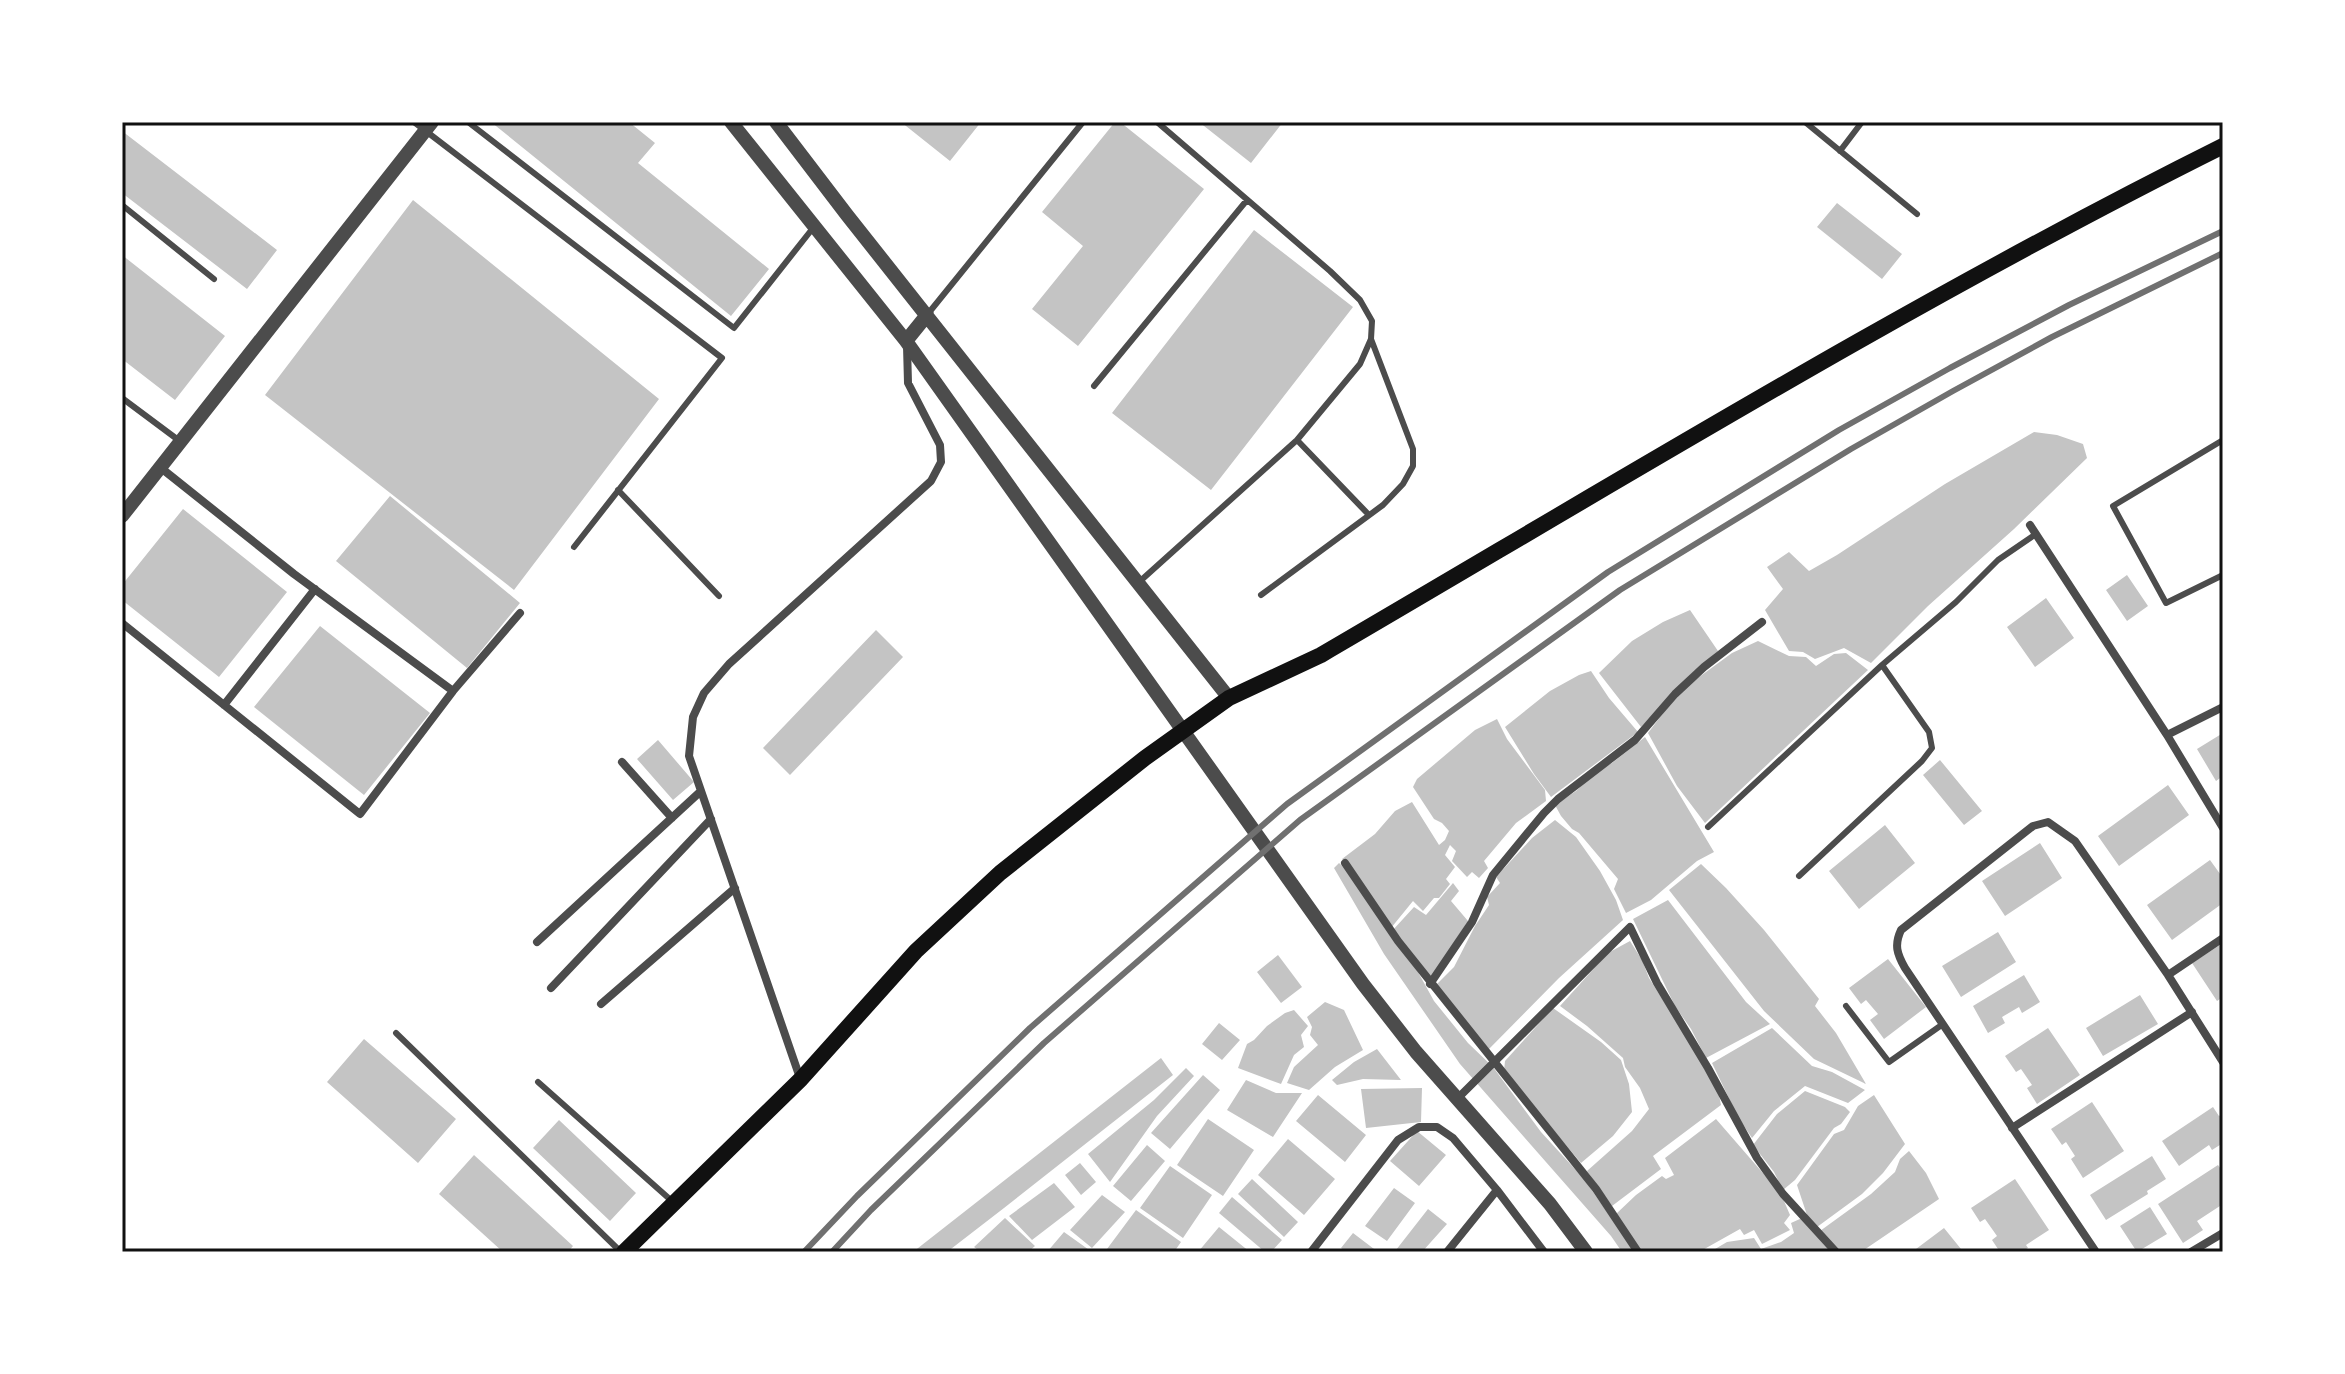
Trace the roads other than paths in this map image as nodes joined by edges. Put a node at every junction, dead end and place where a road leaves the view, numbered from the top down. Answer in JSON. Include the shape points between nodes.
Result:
{"nodes":[{"id":1,"x":468,"y":122,"type":"edge"},
{"id":2,"x":731,"y":122,"type":"edge"},
{"id":3,"x":776,"y":122,"type":"edge"},
{"id":4,"x":1083,"y":122,"type":"edge"},
{"id":5,"x":1157,"y":122,"type":"edge"},
{"id":6,"x":1805,"y":122,"type":"edge"},
{"id":7,"x":1862,"y":122,"type":"edge"},
{"id":8,"x":424,"y":125,"type":"edge"},
{"id":9,"x":2223,"y":146,"type":"edge"},
{"id":10,"x":1840,"y":151,"type":"junction"},
{"id":11,"x":1247,"y":200,"type":"junction"},
{"id":12,"x":122,"y":205,"type":"edge"},
{"id":13,"x":1917,"y":214,"type":"dead end"},
{"id":14,"x":814,"y":227,"type":"junction"},
{"id":15,"x":214,"y":279,"type":"dead end"},
{"id":16,"x":927,"y":315,"type":"junction"},
{"id":17,"x":1371,"y":339,"type":"junction"},
{"id":18,"x":906,"y":341,"type":"junction"},
{"id":19,"x":1094,"y":386,"type":"dead end"},
{"id":20,"x":122,"y":398,"type":"edge"},
{"id":21,"x":1297,"y":440,"type":"junction"},
{"id":22,"x":2223,"y":440,"type":"edge"},
{"id":23,"x":181,"y":442,"type":"junction"},
{"id":24,"x":161,"y":468,"type":"junction"},
{"id":25,"x":618,"y":490,"type":"junction"},
{"id":26,"x":1369,"y":515,"type":"junction"},
{"id":27,"x":122,"y":516,"type":"edge"},
{"id":28,"x":2030,"y":525,"type":"dead end"},
{"id":29,"x":2036,"y":533,"type":"junction"},
{"id":30,"x":574,"y":547,"type":"dead end"},
{"id":31,"x":2223,"y":575,"type":"edge"},
{"id":32,"x":1138,"y":583,"type":"junction"},
{"id":33,"x":315,"y":589,"type":"junction"},
{"id":34,"x":1261,"y":595,"type":"dead end"},
{"id":35,"x":719,"y":596,"type":"dead end"},
{"id":36,"x":520,"y":613,"type":"dead end"},
{"id":37,"x":1762,"y":622,"type":"dead end"},
{"id":38,"x":122,"y":623,"type":"edge"},
{"id":39,"x":1882,"y":665,"type":"junction"},
{"id":40,"x":453,"y":691,"type":"junction"},
{"id":41,"x":1229,"y":698,"type":"junction"},
{"id":42,"x":224,"y":705,"type":"junction"},
{"id":43,"x":2223,"y":707,"type":"edge"},
{"id":44,"x":2167,"y":735,"type":"junction"},
{"id":45,"x":622,"y":762,"type":"dead end"},
{"id":46,"x":701,"y":791,"type":"junction"},
{"id":47,"x":672,"y":818,"type":"junction"},
{"id":48,"x":711,"y":819,"type":"junction"},
{"id":49,"x":1708,"y":827,"type":"dead end"},
{"id":50,"x":2223,"y":828,"type":"edge"},
{"id":51,"x":1345,"y":863,"type":"dead end"},
{"id":52,"x":1799,"y":876,"type":"dead end"},
{"id":53,"x":735,"y":888,"type":"junction"},
{"id":54,"x":2223,"y":938,"type":"edge"},
{"id":55,"x":537,"y":942,"type":"dead end"},
{"id":56,"x":2168,"y":975,"type":"junction"},
{"id":57,"x":1430,"y":984,"type":"junction"},
{"id":58,"x":551,"y":988,"type":"dead end"},
{"id":59,"x":601,"y":1004,"type":"dead end"},
{"id":60,"x":1846,"y":1006,"type":"dead end"},
{"id":61,"x":2192,"y":1012,"type":"junction"},
{"id":62,"x":1943,"y":1024,"type":"junction"},
{"id":63,"x":396,"y":1033,"type":"dead end"},
{"id":64,"x":2223,"y":1062,"type":"edge"},
{"id":65,"x":1493,"y":1063,"type":"junction"},
{"id":66,"x":801,"y":1079,"type":"junction"},
{"id":67,"x":538,"y":1082,"type":"dead end"},
{"id":68,"x":1457,"y":1099,"type":"junction"},
{"id":69,"x":2012,"y":1128,"type":"junction"},
{"id":70,"x":1497,"y":1190,"type":"junction"},
{"id":71,"x":673,"y":1202,"type":"junction"},
{"id":72,"x":2223,"y":1233,"type":"edge"},
{"id":73,"x":622,"y":1252,"type":"edge"},
{"id":74,"x":1311,"y":1252,"type":"edge"},
{"id":75,"x":1447,"y":1252,"type":"edge"},
{"id":76,"x":1544,"y":1252,"type":"edge"},
{"id":77,"x":1586,"y":1252,"type":"edge"},
{"id":78,"x":1638,"y":1252,"type":"edge"},
{"id":79,"x":1836,"y":1252,"type":"edge"},
{"id":80,"x":2096,"y":1252,"type":"edge"},
{"id":81,"x":2191,"y":1252,"type":"edge"}],
"edges":[{"from":1,"to":14,"type":"lane","via":[[734,328]]},
{"from":2,"to":14,"type":"street"},
{"from":3,"to":16,"type":"street"},
{"from":4,"to":16,"type":"lane"},
{"from":5,"to":11,"type":"lane"},
{"from":6,"to":10,"type":"lane"},
{"from":7,"to":10,"type":"lane"},
{"from":8,"to":23,"type":"street"},
{"from":8,"to":25,"type":"lane","via":[[722,358]]},
{"from":9,"to":41,"type":"main road","via":[[1985,270],[1321,655]]},
{"from":10,"to":13,"type":"lane"},
{"from":11,"to":17,"type":"lane","via":[[1360,300],[1372,321]]},
{"from":11,"to":19,"type":"lane"},
{"from":12,"to":15,"type":"lane"},
{"from":14,"to":18,"type":"street"},
{"from":16,"to":18,"type":"street"},
{"from":16,"to":32,"type":"street"},
{"from":17,"to":21,"type":"lane","via":[[1360,364]]},
{"from":17,"to":26,"type":"lane","via":[[1413,449],[1413,466],[1403,484]]},
{"from":18,"to":46,"type":"street","via":[[908,383],[940,445],[941,462],[931,481],[729,664],[704,693],[693,717],[689,756]]},
{"from":18,"to":68,"type":"street","via":[[1363,984]]},
{"from":20,"to":23,"type":"lane"},
{"from":21,"to":26,"type":"lane"},
{"from":21,"to":32,"type":"lane"},
{"from":22,"to":31,"type":"lane","via":[[2113,506],[2166,603]]},
{"from":23,"to":24,"type":"street"},
{"from":24,"to":27,"type":"street"},
{"from":24,"to":33,"type":"street"},
{"from":25,"to":30,"type":"lane"},
{"from":25,"to":35,"type":"lane"},
{"from":26,"to":34,"type":"lane"},
{"from":28,"to":29,"type":"street"},
{"from":29,"to":39,"type":"lane","via":[[1998,560]]},
{"from":29,"to":44,"type":"street"},
{"from":32,"to":41,"type":"street"},
{"from":33,"to":40,"type":"street"},
{"from":33,"to":42,"type":"street"},
{"from":36,"to":40,"type":"street"},
{"from":37,"to":57,"type":"street","via":[[1704,667],[1635,740],[1544,813],[1493,875],[1472,922]]},
{"from":38,"to":42,"type":"street"},
{"from":39,"to":49,"type":"lane"},
{"from":39,"to":52,"type":"lane","via":[[1929,732],[1932,748]]},
{"from":40,"to":42,"type":"street","via":[[360,814]]},
{"from":41,"to":66,"type":"main road","via":[[1000,873],[916,951]]},
{"from":43,"to":44,"type":"street"},
{"from":44,"to":50,"type":"street"},
{"from":45,"to":47,"type":"street"},
{"from":46,"to":47,"type":"street"},
{"from":46,"to":48,"type":"street"},
{"from":47,"to":55,"type":"street"},
{"from":48,"to":53,"type":"street"},
{"from":48,"to":58,"type":"street"},
{"from":51,"to":57,"type":"street"},
{"from":53,"to":59,"type":"street"},
{"from":53,"to":66,"type":"street"},
{"from":54,"to":56,"type":"street"},
{"from":56,"to":61,"type":"street"},
{"from":56,"to":62,"type":"street","via":[[2075,841],[2048,822],[2033,826],[1901,930],[1897,952]]},
{"from":57,"to":65,"type":"street"},
{"from":60,"to":62,"type":"lane","via":[[1889,1062]]},
{"from":61,"to":64,"type":"street"},
{"from":61,"to":69,"type":"street"},
{"from":62,"to":69,"type":"street"},
{"from":63,"to":73,"type":"lane"},
{"from":65,"to":68,"type":"street"},
{"from":65,"to":78,"type":"street","via":[[1596,1189]]},
{"from":65,"to":79,"type":"street","via":[[1630,927],[1757,1158]]},
{"from":66,"to":71,"type":"main road"},
{"from":67,"to":71,"type":"lane"},
{"from":68,"to":77,"type":"street"},
{"from":69,"to":80,"type":"street"},
{"from":70,"to":74,"type":"street","via":[[1453,1138],[1437,1127],[1419,1127],[1398,1140]]},
{"from":70,"to":75,"type":"street"},
{"from":70,"to":76,"type":"street"},
{"from":71,"to":73,"type":"main road"},
{"from":72,"to":81,"type":"street"}]}
